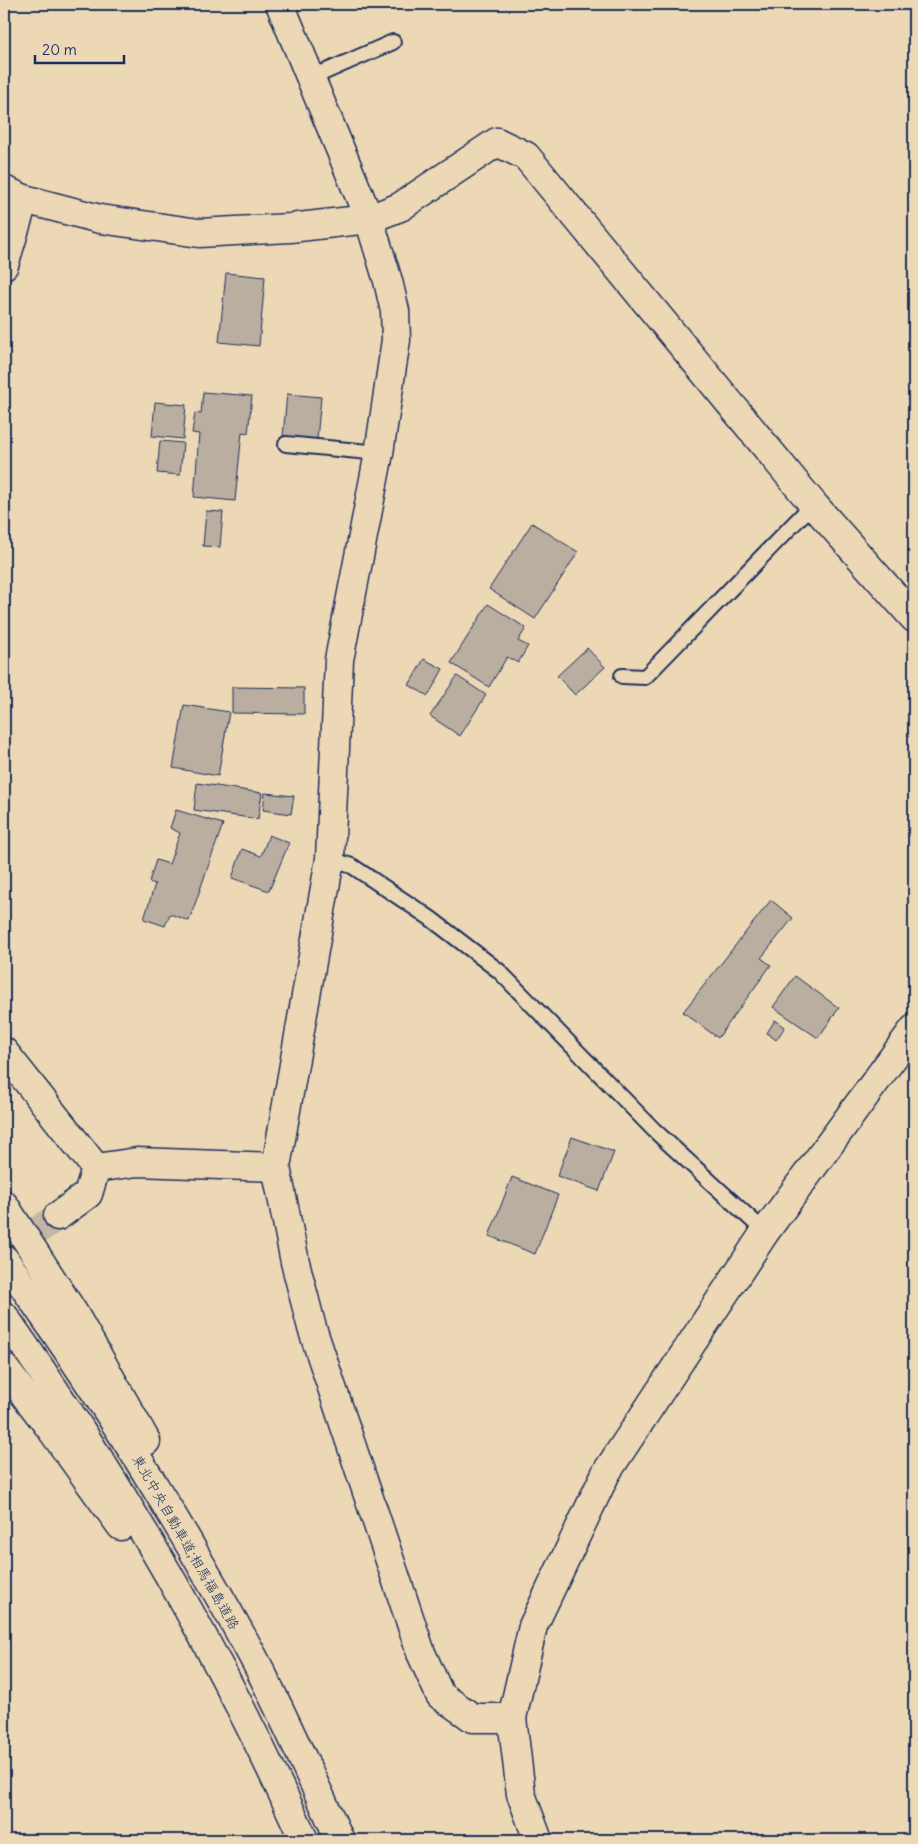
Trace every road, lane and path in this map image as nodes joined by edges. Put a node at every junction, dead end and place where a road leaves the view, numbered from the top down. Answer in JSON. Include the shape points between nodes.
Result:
{"nodes":[{"id":1,"x":280,"y":4,"type":"edge"},
{"id":2,"x":393,"y":42,"type":"dead end"},
{"id":3,"x":311,"y":78,"type":"junction"},
{"id":4,"x":14,"y":195,"type":"edge"},
{"id":5,"x":369,"y":219,"type":"junction"},
{"id":6,"x":4,"y":265,"type":"edge"},
{"id":7,"x":286,"y":444,"type":"dead end"},
{"id":8,"x":379,"y":453,"type":"junction"},
{"id":9,"x":813,"y":504,"type":"junction"},
{"id":10,"x":914,"y":618,"type":"edge"},
{"id":11,"x":622,"y":676,"type":"dead end"},
{"id":12,"x":330,"y":859,"type":"junction"},
{"id":13,"x":914,"y":1029,"type":"edge"},
{"id":14,"x":4,"y":1052,"type":"edge"},
{"id":15,"x":276,"y":1167,"type":"junction"},
{"id":16,"x":96,"y":1168,"type":"junction"},
{"id":17,"x":4,"y":1205,"type":"edge"},
{"id":18,"x":58,"y":1216,"type":"tunnel mouth"},
{"id":19,"x":765,"y":1232,"type":"junction"},
{"id":20,"x":4,"y":1259,"type":"edge"},
{"id":21,"x":4,"y":1316,"type":"edge"},
{"id":22,"x":4,"y":1368,"type":"edge"},
{"id":23,"x":262,"y":1675,"type":"junction"},
{"id":24,"x":243,"y":1710,"type":"junction"},
{"id":25,"x":512,"y":1718,"type":"junction"},
{"id":26,"x":304,"y":1840,"type":"edge"},
{"id":27,"x":340,"y":1840,"type":"edge"},
{"id":28,"x":538,"y":1840,"type":"edge"}],
"edges":[{"from":1,"to":3,"type":"main road"},
{"from":2,"to":3,"type":"lane"},
{"from":3,"to":5,"type":"main road"},
{"from":4,"to":5,"type":"main road","via":[[100,219],[200,233]]},
{"from":4,"to":6,"type":"main road"},
{"from":5,"to":8,"type":"main road","via":[[395,311],[396,340]]},
{"from":5,"to":9,"type":"main road","via":[[400,207],[497,142],[526,156]]},
{"from":7,"to":8,"type":"lane"},
{"from":8,"to":12,"type":"main road","via":[[339,660]]},
{"from":9,"to":10,"type":"main road"},
{"from":9,"to":11,"type":"lane","via":[[645,677]]},
{"from":12,"to":15,"type":"main road"},
{"from":12,"to":19,"type":"lane","via":[[352,866],[430,918],[499,971],[654,1130]]},
{"from":13,"to":19,"type":"main road"},
{"from":14,"to":16,"type":"main road"},
{"from":15,"to":16,"type":"main road","via":[[137,1162]]},
{"from":15,"to":25,"type":"main road","via":[[312,1328],[421,1653],[440,1695],[473,1718]]},
{"from":16,"to":18,"type":"main road","via":[[88,1194]]},
{"from":17,"to":23,"type":"main road","via":[[126,1403],[179,1502]]},
{"from":19,"to":25,"type":"main road","via":[[606,1474],[533,1626]]},
{"from":20,"to":23,"type":"main road","name":"東北中央自動車道;相馬福島道路","via":[[51,1324],[131,1448]]},
{"from":21,"to":24,"type":"main road","via":[[90,1443],[196,1621]]},
{"from":22,"to":24,"type":"main road","via":[[104,1502]]},
{"from":23,"to":27,"type":"main road","name":"東北中央自動車道;相馬福島道路"},
{"from":24,"to":26,"type":"main road"},
{"from":25,"to":28,"type":"main road","via":[[522,1794]]}]}
